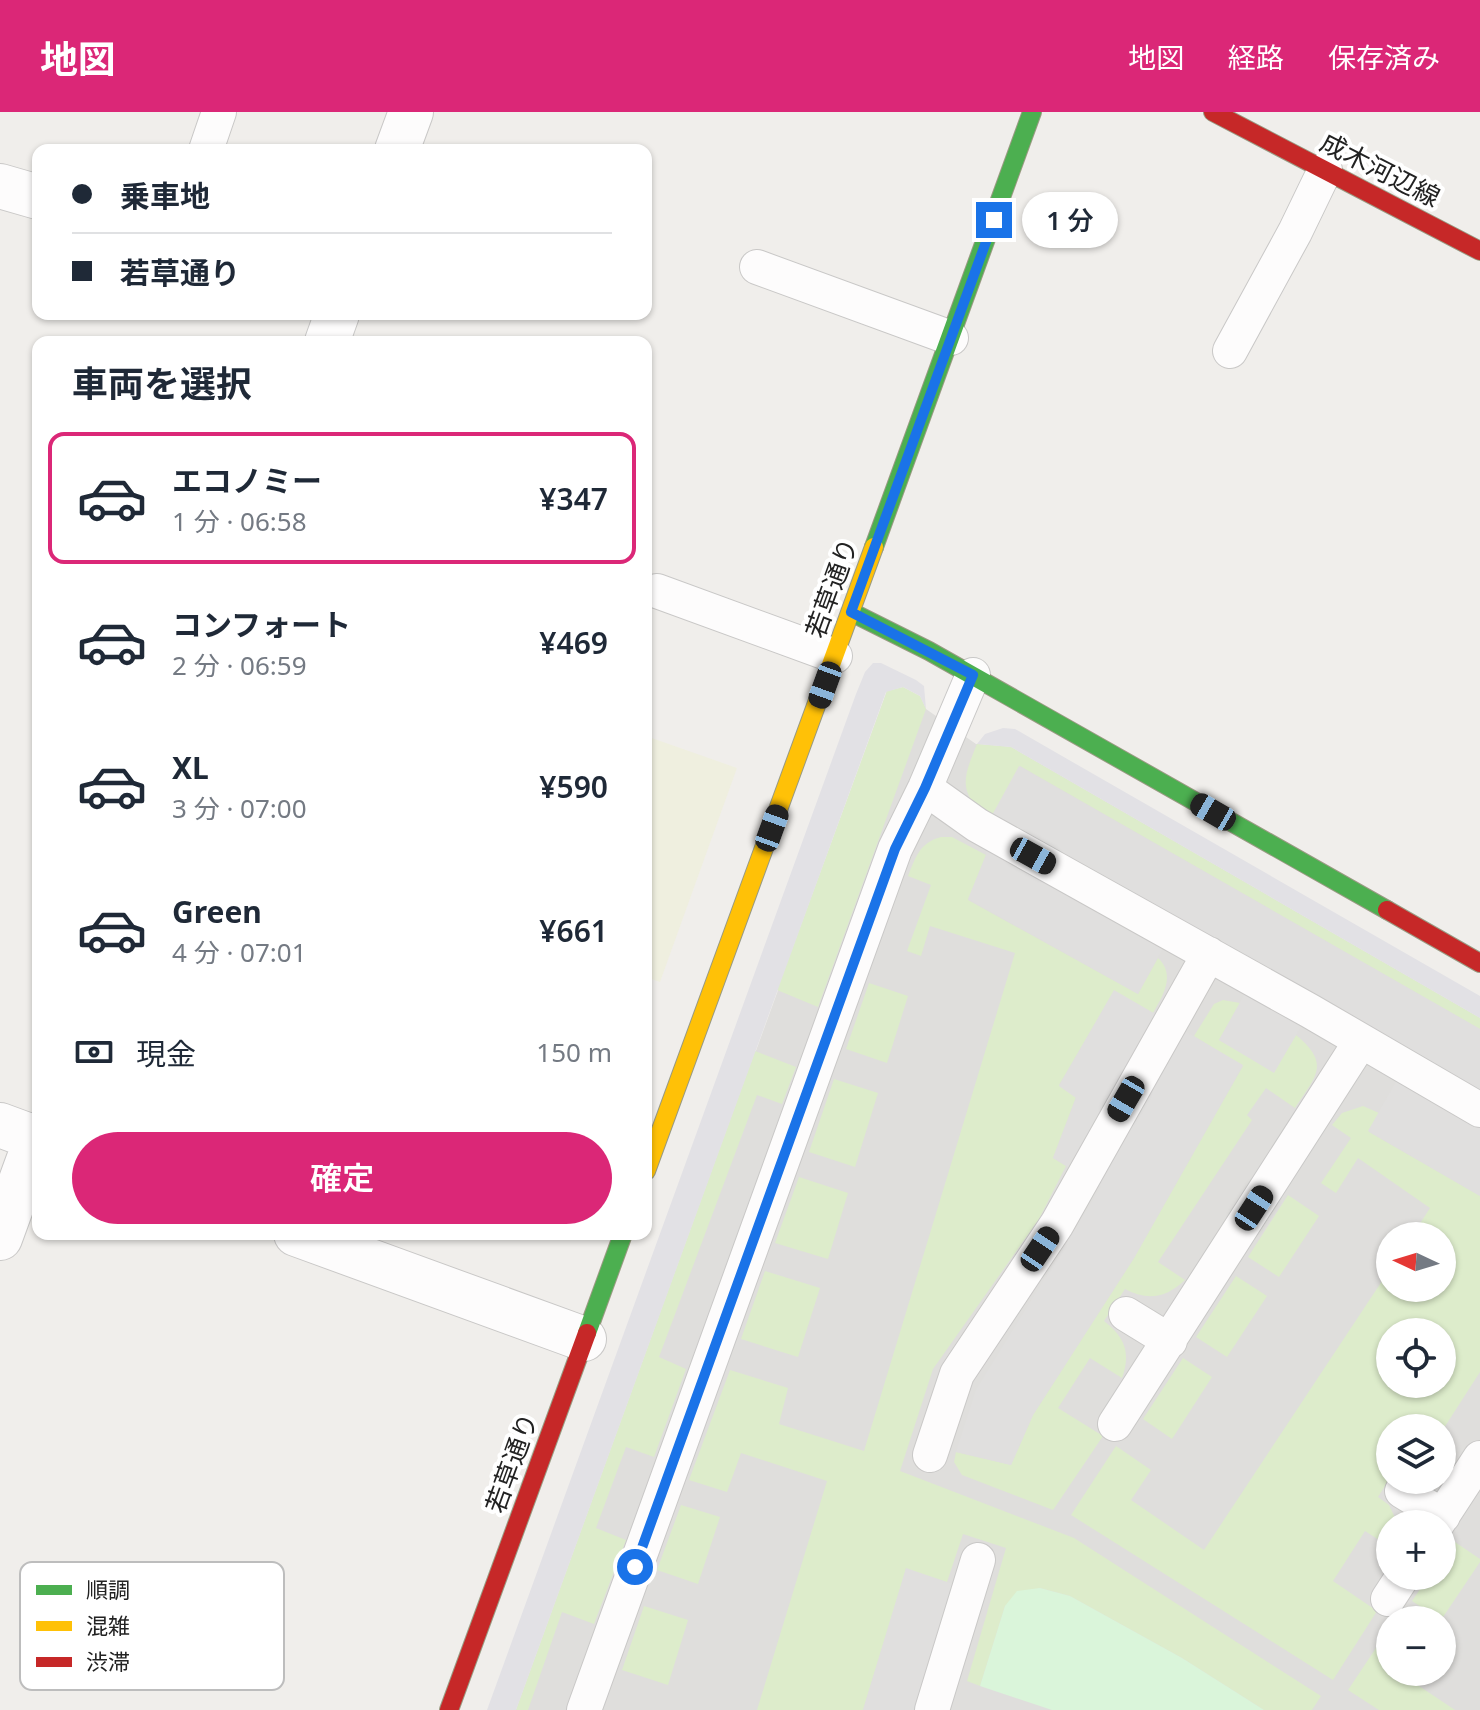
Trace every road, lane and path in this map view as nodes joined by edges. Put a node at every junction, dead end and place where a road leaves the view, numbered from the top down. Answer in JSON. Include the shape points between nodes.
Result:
{"nodes":[{"id":1,"x":219,"y":112,"type":"edge"},
{"id":2,"x":411,"y":112,"type":"edge"},
{"id":3,"x":1032,"y":112,"type":"edge"},
{"id":4,"x":1213,"y":112,"type":"edge"},
{"id":5,"x":208,"y":144,"type":"edge"},
{"id":6,"x":399,"y":144,"type":"edge"},
{"id":7,"x":1325,"y":170,"type":"junction"},
{"id":8,"x":0,"y":186,"type":"edge"},
{"id":9,"x":32,"y":195,"type":"edge"},
{"id":10,"x":1480,"y":251,"type":"edge"},
{"id":11,"x":757,"y":267,"type":"dead end"},
{"id":12,"x":951,"y":338,"type":"junction"},
{"id":13,"x":1230,"y":351,"type":"dead end"},
{"id":14,"x":657,"y":591,"type":"dead end"},
{"id":15,"x":851,"y":612,"type":"junction"},
{"id":16,"x":835,"y":656,"type":"junction"},
{"id":17,"x":973,"y":675,"type":"junction"},
{"id":18,"x":925,"y":788,"type":"junction"},
{"id":19,"x":1209,"y":954,"type":"junction"},
{"id":20,"x":1480,"y":963,"type":"edge"},
{"id":21,"x":1361,"y":1041,"type":"junction"},
{"id":22,"x":1480,"y":1110,"type":"edge"},
{"id":23,"x":28,"y":1134,"type":"edge"},
{"id":24,"x":652,"y":1155,"type":"edge"},
{"id":25,"x":0,"y":1238,"type":"edge"},
{"id":26,"x":312,"y":1240,"type":"edge"},
{"id":27,"x":621,"y":1240,"type":"edge"},
{"id":28,"x":1126,"y":1314,"type":"dead end"},
{"id":29,"x":584,"y":1339,"type":"junction"},
{"id":30,"x":1170,"y":1341,"type":"junction"},
{"id":31,"x":1115,"y":1424,"type":"dead end"},
{"id":32,"x":930,"y":1455,"type":"dead end"},
{"id":33,"x":1480,"y":1458,"type":"edge"},
{"id":34,"x":1406,"y":1494,"type":"edge"},
{"id":35,"x":1427,"y":1510,"type":"edge"},
{"id":36,"x":1446,"y":1510,"type":"edge"},
{"id":37,"x":978,"y":1560,"type":"dead end"},
{"id":38,"x":449,"y":1710,"type":"edge"},
{"id":39,"x":584,"y":1710,"type":"edge"},
{"id":40,"x":932,"y":1710,"type":"edge"}],
"edges":[{"from":1,"to":5,"type":"lane"},
{"from":2,"to":6,"type":"street"},
{"from":3,"to":12,"type":"street","name":"若草通り"},
{"from":4,"to":7,"type":"street","name":"成木河辺線"},
{"from":7,"to":10,"type":"street","name":"成木河辺線"},
{"from":7,"to":13,"type":"lane"},
{"from":8,"to":9,"type":"street"},
{"from":11,"to":12,"type":"lane"},
{"from":12,"to":15,"type":"street","name":"若草通り"},
{"from":14,"to":16,"type":"lane"},
{"from":15,"to":16,"type":"street","name":"若草通り"},
{"from":15,"to":17,"type":"street"},
{"from":16,"to":24,"type":"street","name":"若草通り"},
{"from":17,"to":18,"type":"lane"},
{"from":17,"to":20,"type":"street"},
{"from":18,"to":19,"type":"lane","via":[[977,825]]},
{"from":18,"to":39,"type":"lane","via":[[895,849]]},
{"from":19,"to":21,"type":"lane"},
{"from":19,"to":32,"type":"lane","via":[[1057,1224],[957,1374]]},
{"from":21,"to":22,"type":"lane"},
{"from":21,"to":30,"type":"lane"},
{"from":23,"to":25,"type":"street"},
{"from":26,"to":29,"type":"street"},
{"from":27,"to":29,"type":"street","name":"若草通り"},
{"from":28,"to":30,"type":"lane"},
{"from":29,"to":38,"type":"street","name":"若草通り"},
{"from":30,"to":31,"type":"lane"},
{"from":33,"to":36,"type":"lane"},
{"from":34,"to":35,"type":"lane"},
{"from":37,"to":40,"type":"lane"}]}
